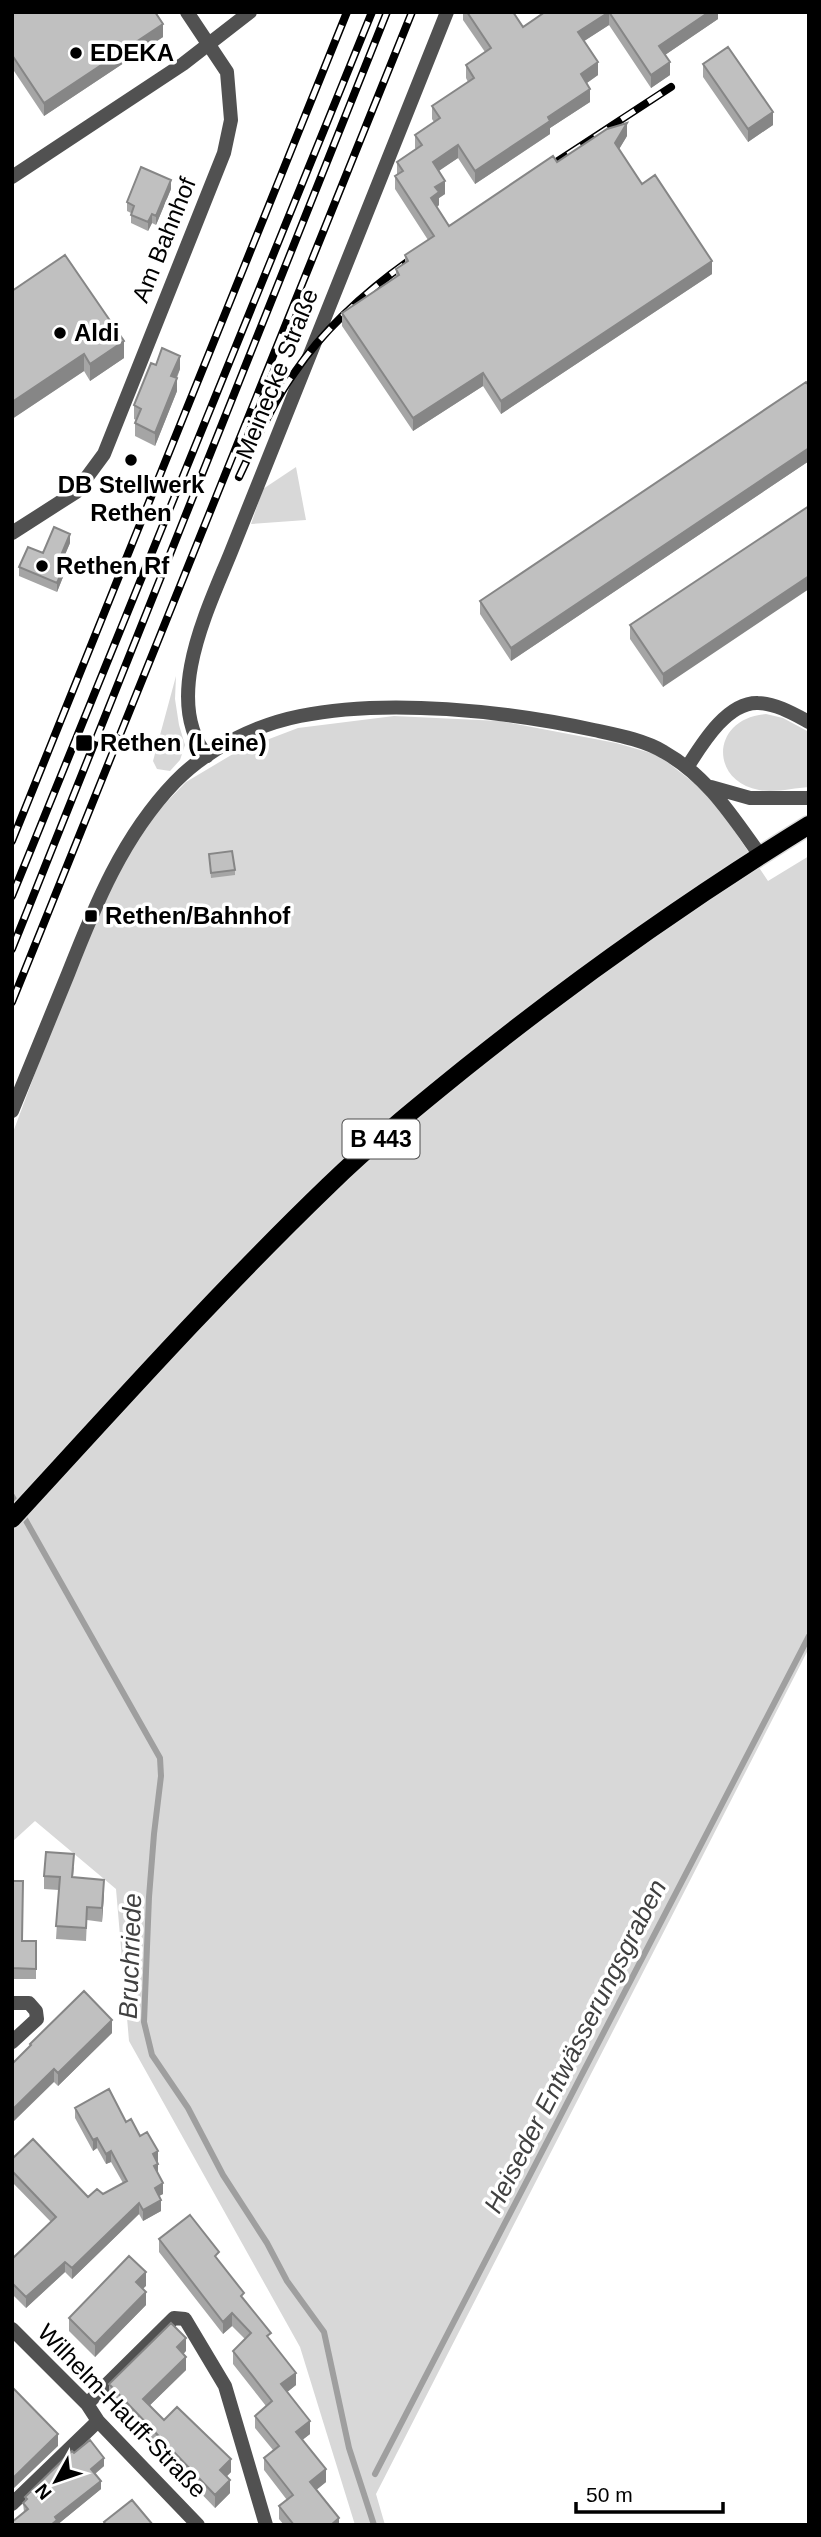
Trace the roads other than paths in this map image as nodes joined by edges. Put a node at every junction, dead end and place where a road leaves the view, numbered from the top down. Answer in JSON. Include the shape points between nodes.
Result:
{"nodes":[{"id":1,"x":187,"y":12,"type":"edge"},
{"id":2,"x":250,"y":12,"type":"edge"},
{"id":3,"x":447,"y":12,"type":"edge"},
{"id":4,"x":208,"y":44,"type":"junction"},
{"id":5,"x":12,"y":177,"type":"edge"},
{"id":6,"x":12,"y":533,"type":"edge"},
{"id":7,"x":809,"y":722,"type":"edge"},
{"id":8,"x":207,"y":757,"type":"junction"},
{"id":9,"x":688,"y":766,"type":"junction"},
{"id":10,"x":710,"y":787,"type":"junction"},
{"id":11,"x":809,"y":798,"type":"edge"},
{"id":12,"x":809,"y":825,"type":"edge"},
{"id":13,"x":760,"y":855,"type":"junction"},
{"id":14,"x":12,"y":1111,"type":"edge"},
{"id":15,"x":12,"y":1518,"type":"edge"},
{"id":16,"x":12,"y":2003,"type":"edge"},
{"id":17,"x":12,"y":2042,"type":"edge"},
{"id":18,"x":12,"y":2329,"type":"edge"},
{"id":19,"x":87,"y":2404,"type":"junction"},
{"id":20,"x":98,"y":2421,"type":"junction"},
{"id":21,"x":12,"y":2504,"type":"edge"},
{"id":22,"x":198,"y":2525,"type":"edge"},
{"id":23,"x":266,"y":2525,"type":"edge"}],
"edges":[{"from":1,"to":4,"type":"street","name":"Am Bahnhof"},
{"from":2,"to":4,"type":"street"},
{"from":3,"to":8,"type":"street","name":"Meinecke Straße","via":[[200,636],[187,690],[192,726]]},
{"from":4,"to":5,"type":"street"},
{"from":4,"to":6,"type":"street","name":"Am Bahnhof","via":[[229,81],[231,120],[224,153],[116,427],[104,454],[76,492]]},
{"from":7,"to":9,"type":"street","via":[[757,702],[736,710],[709,733]]},
{"from":8,"to":9,"type":"street","via":[[236,739],[300,716],[398,708],[499,713],[570,725],[662,750]]},
{"from":8,"to":14,"type":"street","via":[[177,780],[154,807],[111,872]]},
{"from":9,"to":10,"type":"street"},
{"from":10,"to":11,"type":"street","via":[[750,798]]},
{"from":10,"to":13,"type":"street"},
{"from":12,"to":13,"type":"main road","number":"B 443"},
{"from":13,"to":15,"type":"main road","number":"B 443","via":[[646,930],[536,1011],[329,1185]]},
{"from":16,"to":17,"type":"street","via":[[29,2003],[37,2019]]},
{"from":18,"to":19,"type":"street","name":"Wilhelm-Hauff-Straße"},
{"from":19,"to":20,"type":"street","name":"Wilhelm-Hauff-Straße"},
{"from":19,"to":23,"type":"street","via":[[174,2318],[185,2319],[225,2386]]},
{"from":20,"to":21,"type":"street"},
{"from":20,"to":22,"type":"street","name":"Wilhelm-Hauff-Straße"}]}
